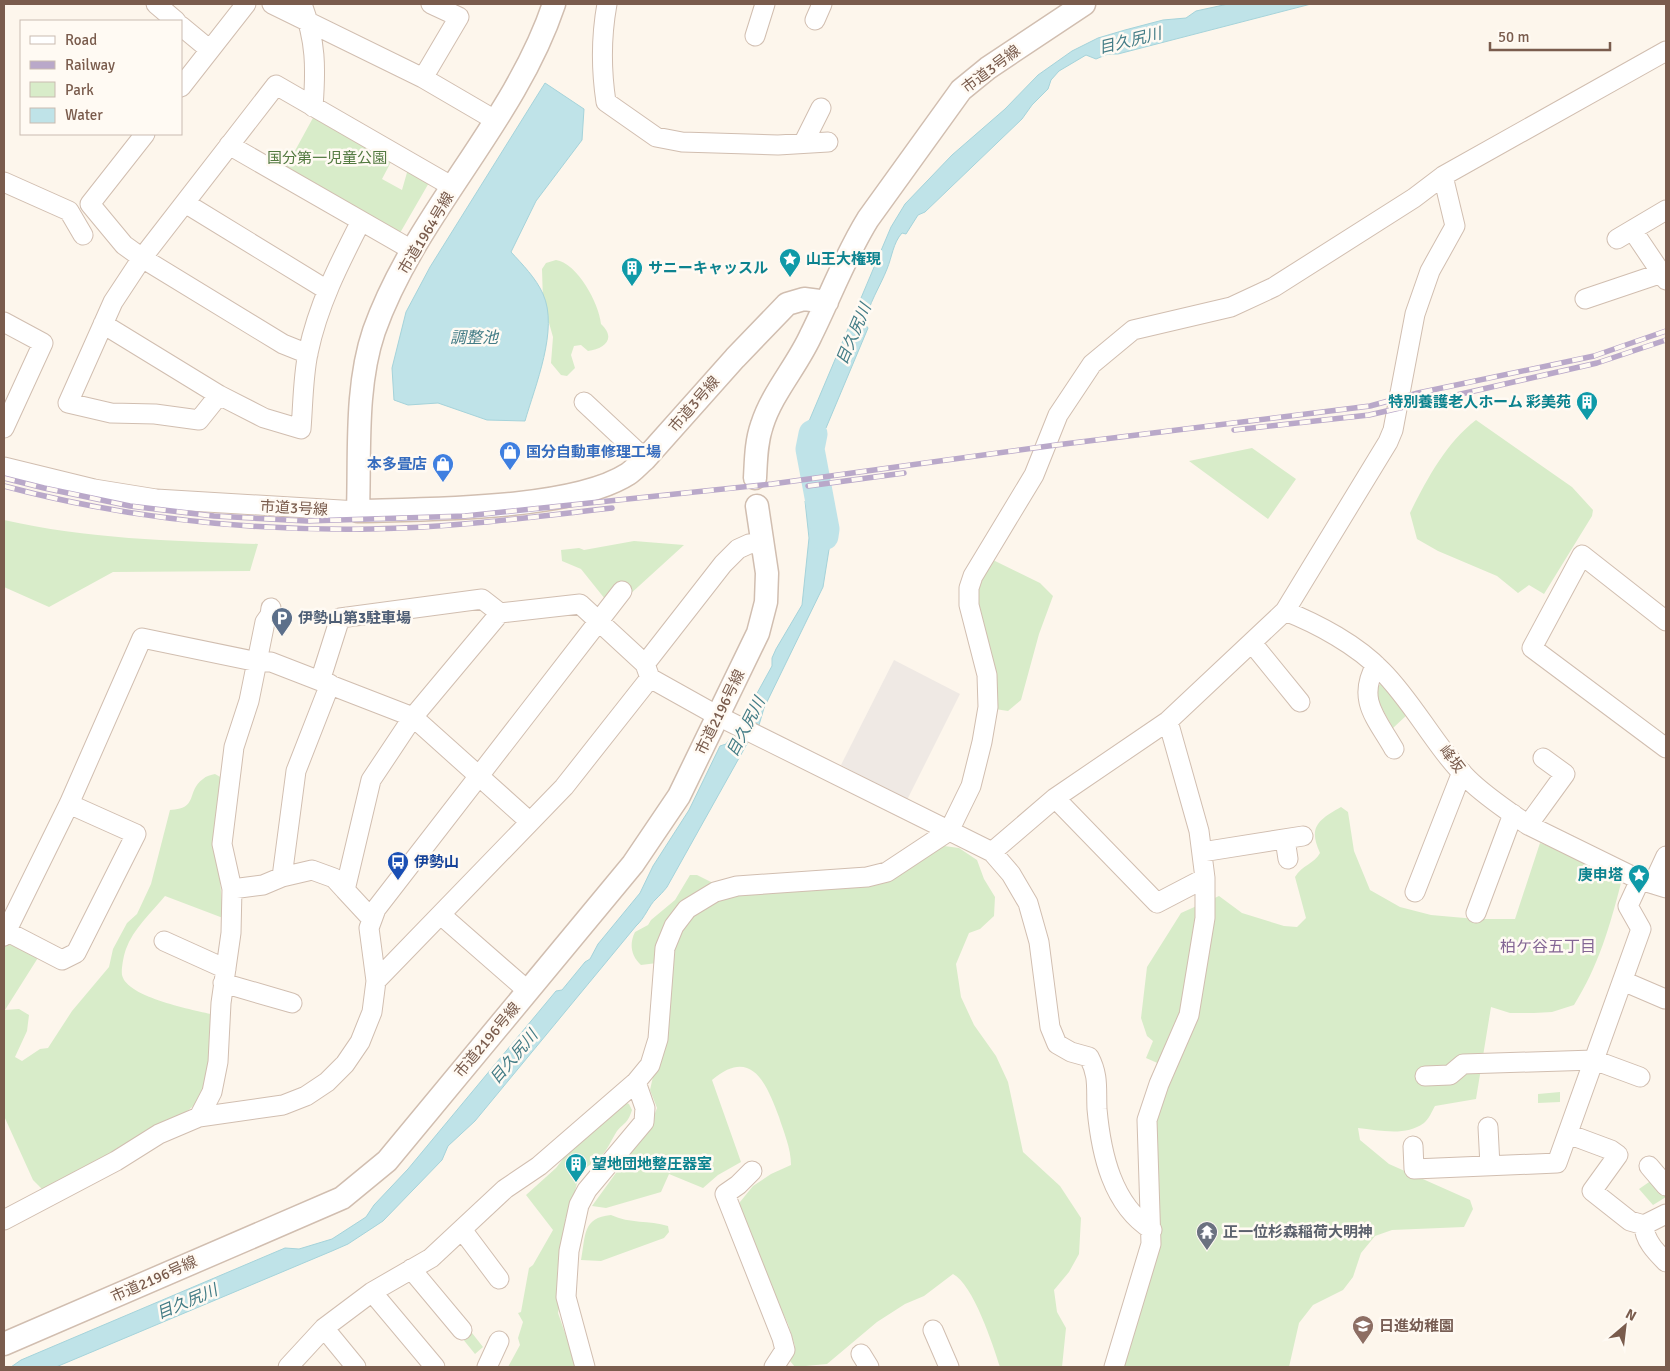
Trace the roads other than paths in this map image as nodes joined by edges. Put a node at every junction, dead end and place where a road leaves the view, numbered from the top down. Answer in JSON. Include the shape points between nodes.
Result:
{"nodes":[{"id":1,"x":156,"y":4,"type":"edge"},
{"id":2,"x":246,"y":4,"type":"edge"},
{"id":3,"x":272,"y":4,"type":"edge"},
{"id":4,"x":302,"y":4,"type":"edge"},
{"id":5,"x":431,"y":4,"type":"edge"},
{"id":6,"x":554,"y":4,"type":"edge"},
{"id":7,"x":608,"y":4,"type":"edge"},
{"id":8,"x":766,"y":4,"type":"edge"},
{"id":9,"x":1084,"y":4,"type":"edge"},
{"id":10,"x":175,"y":20,"type":"edge"},
{"id":11,"x":310,"y":23,"type":"junction"},
{"id":12,"x":182,"y":27,"type":"edge"},
{"id":13,"x":755,"y":36,"type":"dead end"},
{"id":14,"x":210,"y":50,"type":"junction"},
{"id":15,"x":1666,"y":51,"type":"edge"},
{"id":16,"x":423,"y":78,"type":"junction"},
{"id":17,"x":182,"y":86,"type":"edge"},
{"id":18,"x":314,"y":107,"type":"junction"},
{"id":19,"x":821,"y":108,"type":"dead end"},
{"id":20,"x":495,"y":120,"type":"junction"},
{"id":21,"x":144,"y":135,"type":"edge"},
{"id":22,"x":804,"y":142,"type":"junction"},
{"id":23,"x":828,"y":142,"type":"dead end"},
{"id":24,"x":229,"y":145,"type":"junction"},
{"id":25,"x":1442,"y":176,"type":"junction"},
{"id":26,"x":4,"y":182,"type":"edge"},
{"id":27,"x":453,"y":187,"type":"junction"},
{"id":28,"x":185,"y":203,"type":"junction"},
{"id":29,"x":1666,"y":210,"type":"edge"},
{"id":30,"x":361,"y":221,"type":"junction"},
{"id":31,"x":83,"y":235,"type":"dead end"},
{"id":32,"x":412,"y":250,"type":"junction"},
{"id":33,"x":142,"y":258,"type":"junction"},
{"id":34,"x":1664,"y":276,"type":"edge"},
{"id":35,"x":326,"y":290,"type":"junction"},
{"id":36,"x":1595,"y":300,"type":"dead end"},
{"id":37,"x":827,"y":302,"type":"junction"},
{"id":38,"x":4,"y":322,"type":"edge"},
{"id":39,"x":102,"y":324,"type":"junction"},
{"id":40,"x":308,"y":354,"type":"junction"},
{"id":41,"x":219,"y":395,"type":"junction"},
{"id":42,"x":584,"y":402,"type":"dead end"},
{"id":43,"x":4,"y":428,"type":"edge"},
{"id":44,"x":645,"y":458,"type":"junction"},
{"id":45,"x":4,"y":467,"type":"edge"},
{"id":46,"x":755,"y":478,"type":"dead end"},
{"id":47,"x":757,"y":506,"type":"dead end"},
{"id":48,"x":358,"y":511,"type":"junction"},
{"id":49,"x":762,"y":543,"type":"junction"},
{"id":50,"x":622,"y":591,"type":"dead end"},
{"id":51,"x":271,"y":608,"type":"dead end"},
{"id":52,"x":1285,"y":611,"type":"junction"},
{"id":53,"x":500,"y":613,"type":"junction"},
{"id":54,"x":598,"y":620,"type":"junction"},
{"id":55,"x":1666,"y":621,"type":"edge"},
{"id":56,"x":1252,"y":643,"type":"junction"},
{"id":57,"x":258,"y":662,"type":"junction"},
{"id":58,"x":1376,"y":665,"type":"junction"},
{"id":59,"x":647,"y":671,"type":"junction"},
{"id":60,"x":325,"y":682,"type":"junction"},
{"id":61,"x":1300,"y":702,"type":"dead end"},
{"id":62,"x":413,"y":717,"type":"junction"},
{"id":63,"x":724,"y":719,"type":"junction"},
{"id":64,"x":1168,"y":721,"type":"junction"},
{"id":65,"x":1666,"y":748,"type":"edge"},
{"id":66,"x":1394,"y":749,"type":"dead end"},
{"id":67,"x":1543,"y":758,"type":"dead end"},
{"id":68,"x":1462,"y":772,"type":"junction"},
{"id":69,"x":478,"y":775,"type":"junction"},
{"id":70,"x":1055,"y":798,"type":"junction"},
{"id":71,"x":69,"y":804,"type":"junction"},
{"id":72,"x":1513,"y":814,"type":"junction"},
{"id":73,"x":529,"y":821,"type":"junction"},
{"id":74,"x":1528,"y":825,"type":"junction"},
{"id":75,"x":949,"y":831,"type":"junction"},
{"id":76,"x":992,"y":852,"type":"junction"},
{"id":77,"x":1202,"y":852,"type":"junction"},
{"id":78,"x":1666,"y":856,"type":"edge"},
{"id":79,"x":1288,"y":859,"type":"dead end"},
{"id":80,"x":282,"y":877,"type":"junction"},
{"id":81,"x":1205,"y":878,"type":"junction"},
{"id":82,"x":1653,"y":884,"type":"edge"},
{"id":83,"x":232,"y":888,"type":"junction"},
{"id":84,"x":345,"y":890,"type":"junction"},
{"id":85,"x":1415,"y":892,"type":"dead end"},
{"id":86,"x":1476,"y":913,"type":"dead end"},
{"id":87,"x":441,"y":915,"type":"junction"},
{"id":88,"x":371,"y":918,"type":"junction"},
{"id":89,"x":5,"y":932,"type":"edge"},
{"id":90,"x":164,"y":941,"type":"dead end"},
{"id":91,"x":224,"y":976,"type":"junction"},
{"id":92,"x":376,"y":981,"type":"junction"},
{"id":93,"x":1623,"y":981,"type":"junction"},
{"id":94,"x":528,"y":992,"type":"junction"},
{"id":95,"x":1665,"y":999,"type":"dead end"},
{"id":96,"x":292,"y":1003,"type":"dead end"},
{"id":97,"x":1594,"y":1060,"type":"junction"},
{"id":98,"x":1425,"y":1076,"type":"dead end"},
{"id":99,"x":1640,"y":1077,"type":"dead end"},
{"id":100,"x":636,"y":1082,"type":"junction"},
{"id":101,"x":199,"y":1117,"type":"junction"},
{"id":102,"x":1488,"y":1127,"type":"dead end"},
{"id":103,"x":1568,"y":1134,"type":"junction"},
{"id":104,"x":1414,"y":1146,"type":"dead end"},
{"id":105,"x":1490,"y":1166,"type":"junction"},
{"id":106,"x":1650,"y":1166,"type":"dead end"},
{"id":107,"x":752,"y":1171,"type":"dead end"},
{"id":108,"x":1666,"y":1186,"type":"edge"},
{"id":109,"x":1666,"y":1214,"type":"edge"},
{"id":110,"x":4,"y":1220,"type":"edge"},
{"id":111,"x":1644,"y":1225,"type":"junction"},
{"id":112,"x":1152,"y":1230,"type":"junction"},
{"id":113,"x":463,"y":1231,"type":"junction"},
{"id":114,"x":1666,"y":1262,"type":"edge"},
{"id":115,"x":411,"y":1269,"type":"junction"},
{"id":116,"x":499,"y":1279,"type":"dead end"},
{"id":117,"x":372,"y":1292,"type":"junction"},
{"id":118,"x":324,"y":1328,"type":"junction"},
{"id":119,"x":462,"y":1330,"type":"dead end"},
{"id":120,"x":932,"y":1330,"type":"dead end"},
{"id":121,"x":499,"y":1340,"type":"dead end"},
{"id":122,"x":4,"y":1344,"type":"edge"},
{"id":123,"x":288,"y":1367,"type":"edge"},
{"id":124,"x":356,"y":1367,"type":"edge"},
{"id":125,"x":435,"y":1367,"type":"edge"},
{"id":126,"x":487,"y":1367,"type":"edge"},
{"id":127,"x":585,"y":1367,"type":"edge"},
{"id":128,"x":774,"y":1367,"type":"edge"},
{"id":129,"x":949,"y":1367,"type":"edge"},
{"id":130,"x":1114,"y":1367,"type":"edge"}],
"edges":[{"from":1,"to":10,"type":"street"},
{"from":2,"to":14,"type":"street"},
{"from":3,"to":11,"type":"street"},
{"from":4,"to":11,"type":"street"},
{"from":5,"to":16,"type":"street","via":[[459,17]]},
{"from":6,"to":20,"type":"street","name":"市道1964号線","via":[[530,60]]},
{"from":7,"to":22,"type":"street","via":[[602,54],[606,102],[632,122],[656,137],[682,142],[778,145]]},
{"from":8,"to":13,"type":"street"},
{"from":9,"to":37,"type":"street","name":"市道3号線","via":[[974,78],[951,102],[855,239]]},
{"from":11,"to":16,"type":"street"},
{"from":11,"to":18,"type":"street","via":[[316,59]]},
{"from":12,"to":14,"type":"street"},
{"from":14,"to":17,"type":"street"},
{"from":15,"to":25,"type":"street"},
{"from":16,"to":20,"type":"street"},
{"from":18,"to":24,"type":"street","via":[[276,85]]},
{"from":18,"to":27,"type":"street"},
{"from":19,"to":22,"type":"street"},
{"from":20,"to":27,"type":"street","name":"市道1964号線"},
{"from":21,"to":33,"type":"street","via":[[90,204],[124,245]]},
{"from":22,"to":23,"type":"street"},
{"from":24,"to":28,"type":"street"},
{"from":24,"to":30,"type":"street"},
{"from":25,"to":52,"type":"street","via":[[1454,226],[1430,271],[1415,314],[1393,430]]},
{"from":25,"to":75,"type":"street","via":[[1414,198],[1274,286],[1231,307],[1133,330],[1092,364],[1058,415],[1034,475],[977,568],[969,588],[969,605],[987,675],[988,708],[971,786]]},
{"from":26,"to":31,"type":"street","via":[[69,211]]},
{"from":27,"to":32,"type":"street","name":"市道1964号線"},
{"from":28,"to":33,"type":"street"},
{"from":28,"to":35,"type":"street"},
{"from":29,"to":34,"type":"street","via":[[1625,235]]},
{"from":30,"to":32,"type":"street"},
{"from":30,"to":35,"type":"street"},
{"from":32,"to":48,"type":"street","name":"市道1964号線","via":[[384,308],[367,356]]},
{"from":33,"to":39,"type":"street"},
{"from":33,"to":40,"type":"street","via":[[283,344]]},
{"from":34,"to":36,"type":"street"},
{"from":35,"to":40,"type":"street"},
{"from":37,"to":44,"type":"street","name":"市道3号線","via":[[804,299],[787,304]]},
{"from":37,"to":46,"type":"street","via":[[762,424],[756,449]]},
{"from":38,"to":43,"type":"street","via":[[43,343]]},
{"from":39,"to":41,"type":"street"},
{"from":39,"to":41,"type":"street","via":[[68,403],[111,413],[199,420]]},
{"from":40,"to":41,"type":"street","via":[[302,429],[264,418]]},
{"from":42,"to":44,"type":"street"},
{"from":44,"to":48,"type":"street","name":"市道3号線","via":[[628,474],[611,482],[546,499],[450,508]]},
{"from":45,"to":48,"type":"street","name":"市道3号線","via":[[94,489],[156,499]]},
{"from":47,"to":49,"type":"street","name":"市道2196号線"},
{"from":49,"to":59,"type":"street","via":[[738,549],[723,564]]},
{"from":49,"to":63,"type":"street","name":"市道2196号線","via":[[767,573],[766,602],[758,633]]},
{"from":50,"to":54,"type":"street"},
{"from":51,"to":57,"type":"street","via":[[265,622]]},
{"from":52,"to":56,"type":"street"},
{"from":52,"to":58,"type":"street","name":"峰坂","via":[[1313,624]]},
{"from":53,"to":54,"type":"street","via":[[580,604]]},
{"from":53,"to":60,"type":"street","via":[[482,599],[340,618]]},
{"from":53,"to":62,"type":"street"},
{"from":54,"to":59,"type":"street"},
{"from":54,"to":69,"type":"street"},
{"from":55,"to":65,"type":"street","via":[[1582,555],[1532,648]]},
{"from":56,"to":61,"type":"street"},
{"from":56,"to":64,"type":"street"},
{"from":57,"to":60,"type":"street","via":[[271,662]]},
{"from":57,"to":71,"type":"street","via":[[142,638]]},
{"from":57,"to":83,"type":"street","via":[[234,747],[222,844]]},
{"from":58,"to":66,"type":"street","via":[[1366,686],[1367,700]]},
{"from":58,"to":68,"type":"street","name":"峰坂"},
{"from":59,"to":63,"type":"street"},
{"from":59,"to":73,"type":"street","via":[[564,787]]},
{"from":60,"to":62,"type":"street"},
{"from":60,"to":80,"type":"street","via":[[296,771]]},
{"from":62,"to":69,"type":"street"},
{"from":62,"to":84,"type":"street","via":[[371,780]]},
{"from":63,"to":75,"type":"street"},
{"from":63,"to":94,"type":"street","name":"市道2196号線","via":[[679,796],[638,856]]},
{"from":64,"to":70,"type":"street"},
{"from":64,"to":77,"type":"street","via":[[1193,802]]},
{"from":67,"to":74,"type":"street","via":[[1564,774]]},
{"from":68,"to":72,"type":"street","name":"峰坂"},
{"from":68,"to":85,"type":"street"},
{"from":69,"to":73,"type":"street"},
{"from":69,"to":88,"type":"street"},
{"from":70,"to":76,"type":"street"},
{"from":70,"to":81,"type":"street","via":[[1157,902]]},
{"from":71,"to":89,"type":"street"},
{"from":71,"to":89,"type":"street","via":[[136,834],[76,953],[62,960]]},
{"from":72,"to":74,"type":"street","name":"峰坂"},
{"from":72,"to":86,"type":"street"},
{"from":73,"to":87,"type":"street"},
{"from":74,"to":82,"type":"street","name":"峰坂"},
{"from":75,"to":76,"type":"street"},
{"from":75,"to":100,"type":"street","via":[[887,872],[867,877],[737,886],[715,892],[686,909],[674,926],[665,948],[658,1039],[650,1066]]},
{"from":76,"to":112,"type":"street","via":[[1011,874],[1028,903],[1039,942],[1050,1027],[1057,1044],[1070,1052],[1089,1057],[1096,1072],[1098,1122],[1106,1162],[1124,1203],[1133,1216]]},
{"from":77,"to":79,"type":"street","via":[[1294,838]]},
{"from":77,"to":81,"type":"street"},
{"from":78,"to":82,"type":"street"},
{"from":80,"to":83,"type":"street","via":[[264,886]]},
{"from":80,"to":84,"type":"street","via":[[312,870],[334,878]]},
{"from":81,"to":112,"type":"street","via":[[1205,918],[1189,1015],[1159,1084],[1148,1120],[1147,1167]]},
{"from":82,"to":93,"type":"street","via":[[1628,906],[1642,929]]},
{"from":83,"to":91,"type":"street","via":[[231,933]]},
{"from":84,"to":88,"type":"street"},
{"from":87,"to":92,"type":"street"},
{"from":87,"to":94,"type":"street"},
{"from":88,"to":92,"type":"street","via":[[369,928]]},
{"from":90,"to":91,"type":"street"},
{"from":91,"to":96,"type":"street"},
{"from":91,"to":101,"type":"street","via":[[218,1062],[212,1092]]},
{"from":92,"to":101,"type":"street","via":[[372,1012],[360,1042],[327,1082],[306,1096],[283,1105]]},
{"from":93,"to":95,"type":"street"},
{"from":93,"to":97,"type":"street"},
{"from":94,"to":122,"type":"street","name":"市道2196号線","via":[[388,1161],[342,1198]]},
{"from":97,"to":98,"type":"street","via":[[1463,1064],[1450,1075]]},
{"from":97,"to":99,"type":"street"},
{"from":97,"to":103,"type":"street"},
{"from":100,"to":113,"type":"street","via":[[539,1166],[505,1189]]},
{"from":100,"to":127,"type":"street","via":[[645,1108],[644,1122],[587,1190],[579,1205],[569,1251],[566,1297]]},
{"from":101,"to":110,"type":"street","via":[[159,1134],[116,1161]]},
{"from":102,"to":105,"type":"street"},
{"from":103,"to":105,"type":"street","via":[[1557,1163]]},
{"from":103,"to":111,"type":"street","via":[[1618,1155],[1592,1191],[1630,1221]]},
{"from":104,"to":105,"type":"street","via":[[1414,1169]]},
{"from":106,"to":108,"type":"street"},
{"from":107,"to":128,"type":"street","via":[[725,1194],[782,1338],[784,1350]]},
{"from":109,"to":111,"type":"street"},
{"from":111,"to":114,"type":"street","via":[[1653,1249]]},
{"from":112,"to":130,"type":"street","via":[[1148,1258]]},
{"from":113,"to":115,"type":"street","via":[[431,1258]]},
{"from":113,"to":116,"type":"street"},
{"from":115,"to":117,"type":"street"},
{"from":115,"to":119,"type":"street"},
{"from":117,"to":118,"type":"street"},
{"from":117,"to":125,"type":"street"},
{"from":118,"to":123,"type":"street"},
{"from":118,"to":124,"type":"street"},
{"from":120,"to":129,"type":"street"},
{"from":121,"to":126,"type":"street"}]}
